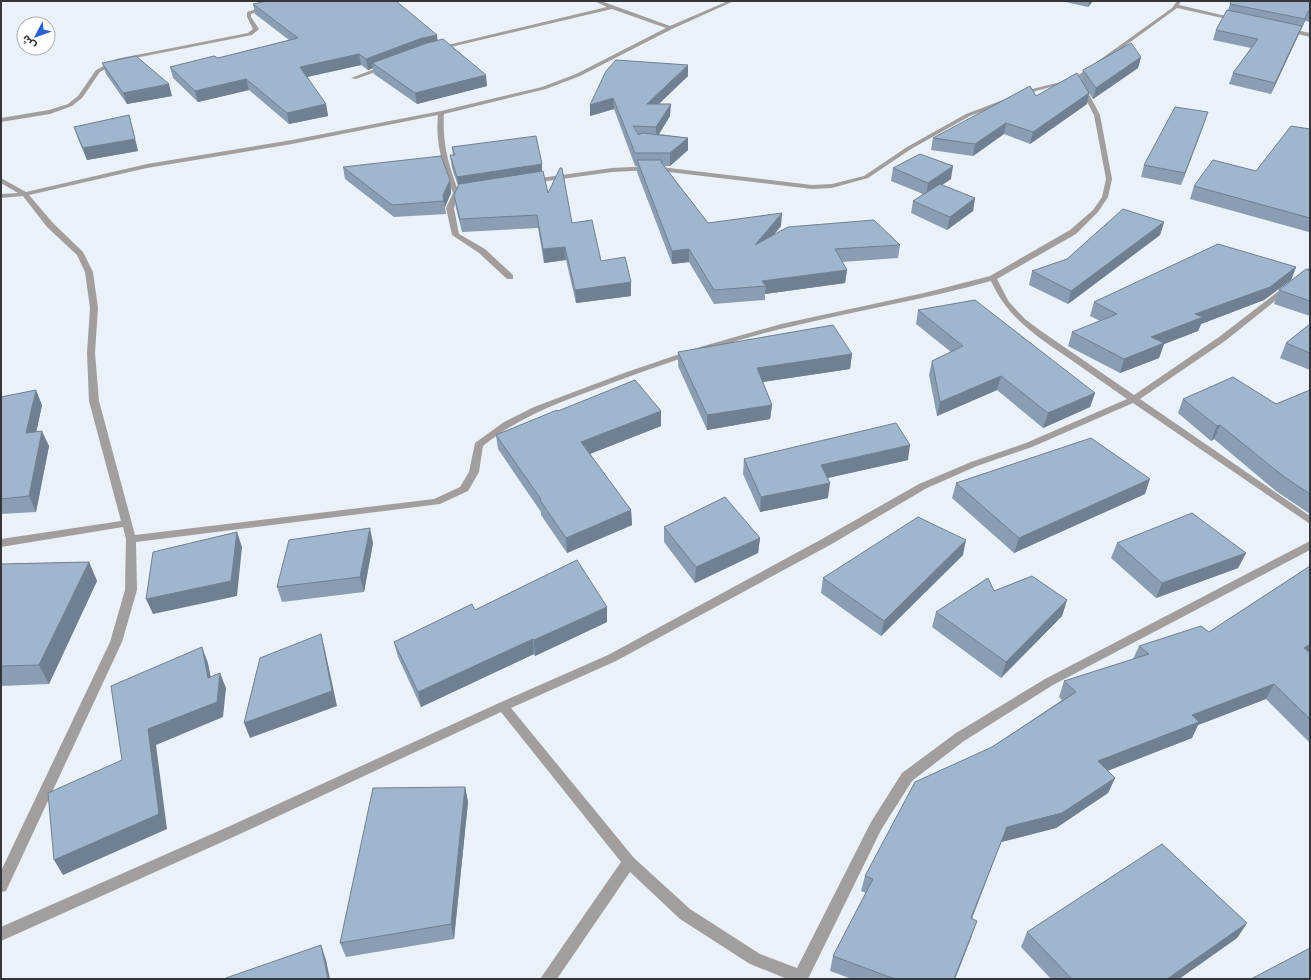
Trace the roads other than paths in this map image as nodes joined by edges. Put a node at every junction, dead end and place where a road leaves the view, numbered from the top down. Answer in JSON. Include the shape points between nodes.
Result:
{"nodes":[{"id":1,"x":285,"y":1,"type":"edge"},
{"id":2,"x":596,"y":1,"type":"edge"},
{"id":3,"x":732,"y":1,"type":"edge"},
{"id":4,"x":1178,"y":3,"type":"edge"},
{"id":5,"x":613,"y":7,"type":"junction"},
{"id":6,"x":1243,"y":20,"type":"edge"},
{"id":7,"x":670,"y":28,"type":"junction"},
{"id":8,"x":1280,"y":28,"type":"edge"},
{"id":9,"x":1310,"y":35,"type":"edge"},
{"id":10,"x":433,"y":50,"type":"edge"},
{"id":11,"x":390,"y":65,"type":"edge"},
{"id":12,"x":354,"y":78,"type":"dead end"},
{"id":13,"x":1075,"y":80,"type":"junction"},
{"id":14,"x":441,"y":113,"type":"junction"},
{"id":15,"x":1,"y":120,"type":"edge"},
{"id":16,"x":1,"y":180,"type":"edge"},
{"id":17,"x":527,"y":182,"type":"edge"},
{"id":18,"x":24,"y":194,"type":"junction"},
{"id":19,"x":1,"y":196,"type":"edge"},
{"id":20,"x":1310,"y":269,"type":"edge"},
{"id":21,"x":510,"y":277,"type":"dead end"},
{"id":22,"x":993,"y":278,"type":"junction"},
{"id":23,"x":1135,"y":399,"type":"junction"},
{"id":24,"x":1310,"y":521,"type":"edge"},
{"id":25,"x":128,"y":523,"type":"junction"},
{"id":26,"x":131,"y":539,"type":"junction"},
{"id":27,"x":1,"y":543,"type":"edge"},
{"id":28,"x":1310,"y":545,"type":"edge"},
{"id":29,"x":503,"y":706,"type":"junction"},
{"id":30,"x":629,"y":862,"type":"junction"},
{"id":31,"x":1,"y":886,"type":"edge"},
{"id":32,"x":1,"y":934,"type":"edge"},
{"id":33,"x":801,"y":978,"type":"edge"},
{"id":34,"x":548,"y":979,"type":"edge"}],
"edges":[{"from":1,"to":15,"type":"street","via":[[249,13],[256,29],[250,34],[118,60],[98,71],[80,98],[70,105],[50,112]]},
{"from":2,"to":5,"type":"street"},
{"from":3,"to":7,"type":"street"},
{"from":4,"to":6,"type":"street"},
{"from":4,"to":13,"type":"street"},
{"from":5,"to":7,"type":"street"},
{"from":5,"to":10,"type":"street"},
{"from":7,"to":14,"type":"street","via":[[562,82]]},
{"from":8,"to":9,"type":"street"},
{"from":11,"to":12,"type":"street"},
{"from":13,"to":17,"type":"street","via":[[1034,90],[968,115],[866,177],[832,186],[812,187],[652,168],[612,170]]},
{"from":13,"to":22,"type":"street","via":[[1097,115],[1109,179],[1105,197],[1096,211],[1077,228]]},
{"from":14,"to":18,"type":"street","via":[[292,142],[147,166]]},
{"from":14,"to":21,"type":"street","via":[[439,127],[443,160],[459,192],[450,208],[456,235],[482,251]]},
{"from":16,"to":18,"type":"street"},
{"from":18,"to":19,"type":"street"},
{"from":18,"to":25,"type":"street","via":[[50,225],[80,254],[90,272],[94,308],[91,353],[94,401]]},
{"from":20,"to":23,"type":"street","via":[[1222,339]]},
{"from":22,"to":23,"type":"street","via":[[1003,300],[1016,316]]},
{"from":22,"to":26,"type":"street","via":[[947,291],[806,320],[718,344],[523,414],[497,428],[478,444],[474,472],[464,489],[436,502]]},
{"from":23,"to":24,"type":"street"},
{"from":23,"to":29,"type":"street","via":[[1029,445],[974,464],[923,486],[826,542],[612,658]]},
{"from":25,"to":26,"type":"street"},
{"from":25,"to":27,"type":"street"},
{"from":26,"to":31,"type":"street","via":[[131,590],[116,642]]},
{"from":28,"to":33,"type":"street","via":[[1049,682],[960,737],[907,777],[876,826]]},
{"from":29,"to":30,"type":"street"},
{"from":29,"to":32,"type":"street","via":[[242,827]]},
{"from":30,"to":33,"type":"street","via":[[685,914],[755,959]]},
{"from":30,"to":34,"type":"street"}]}
